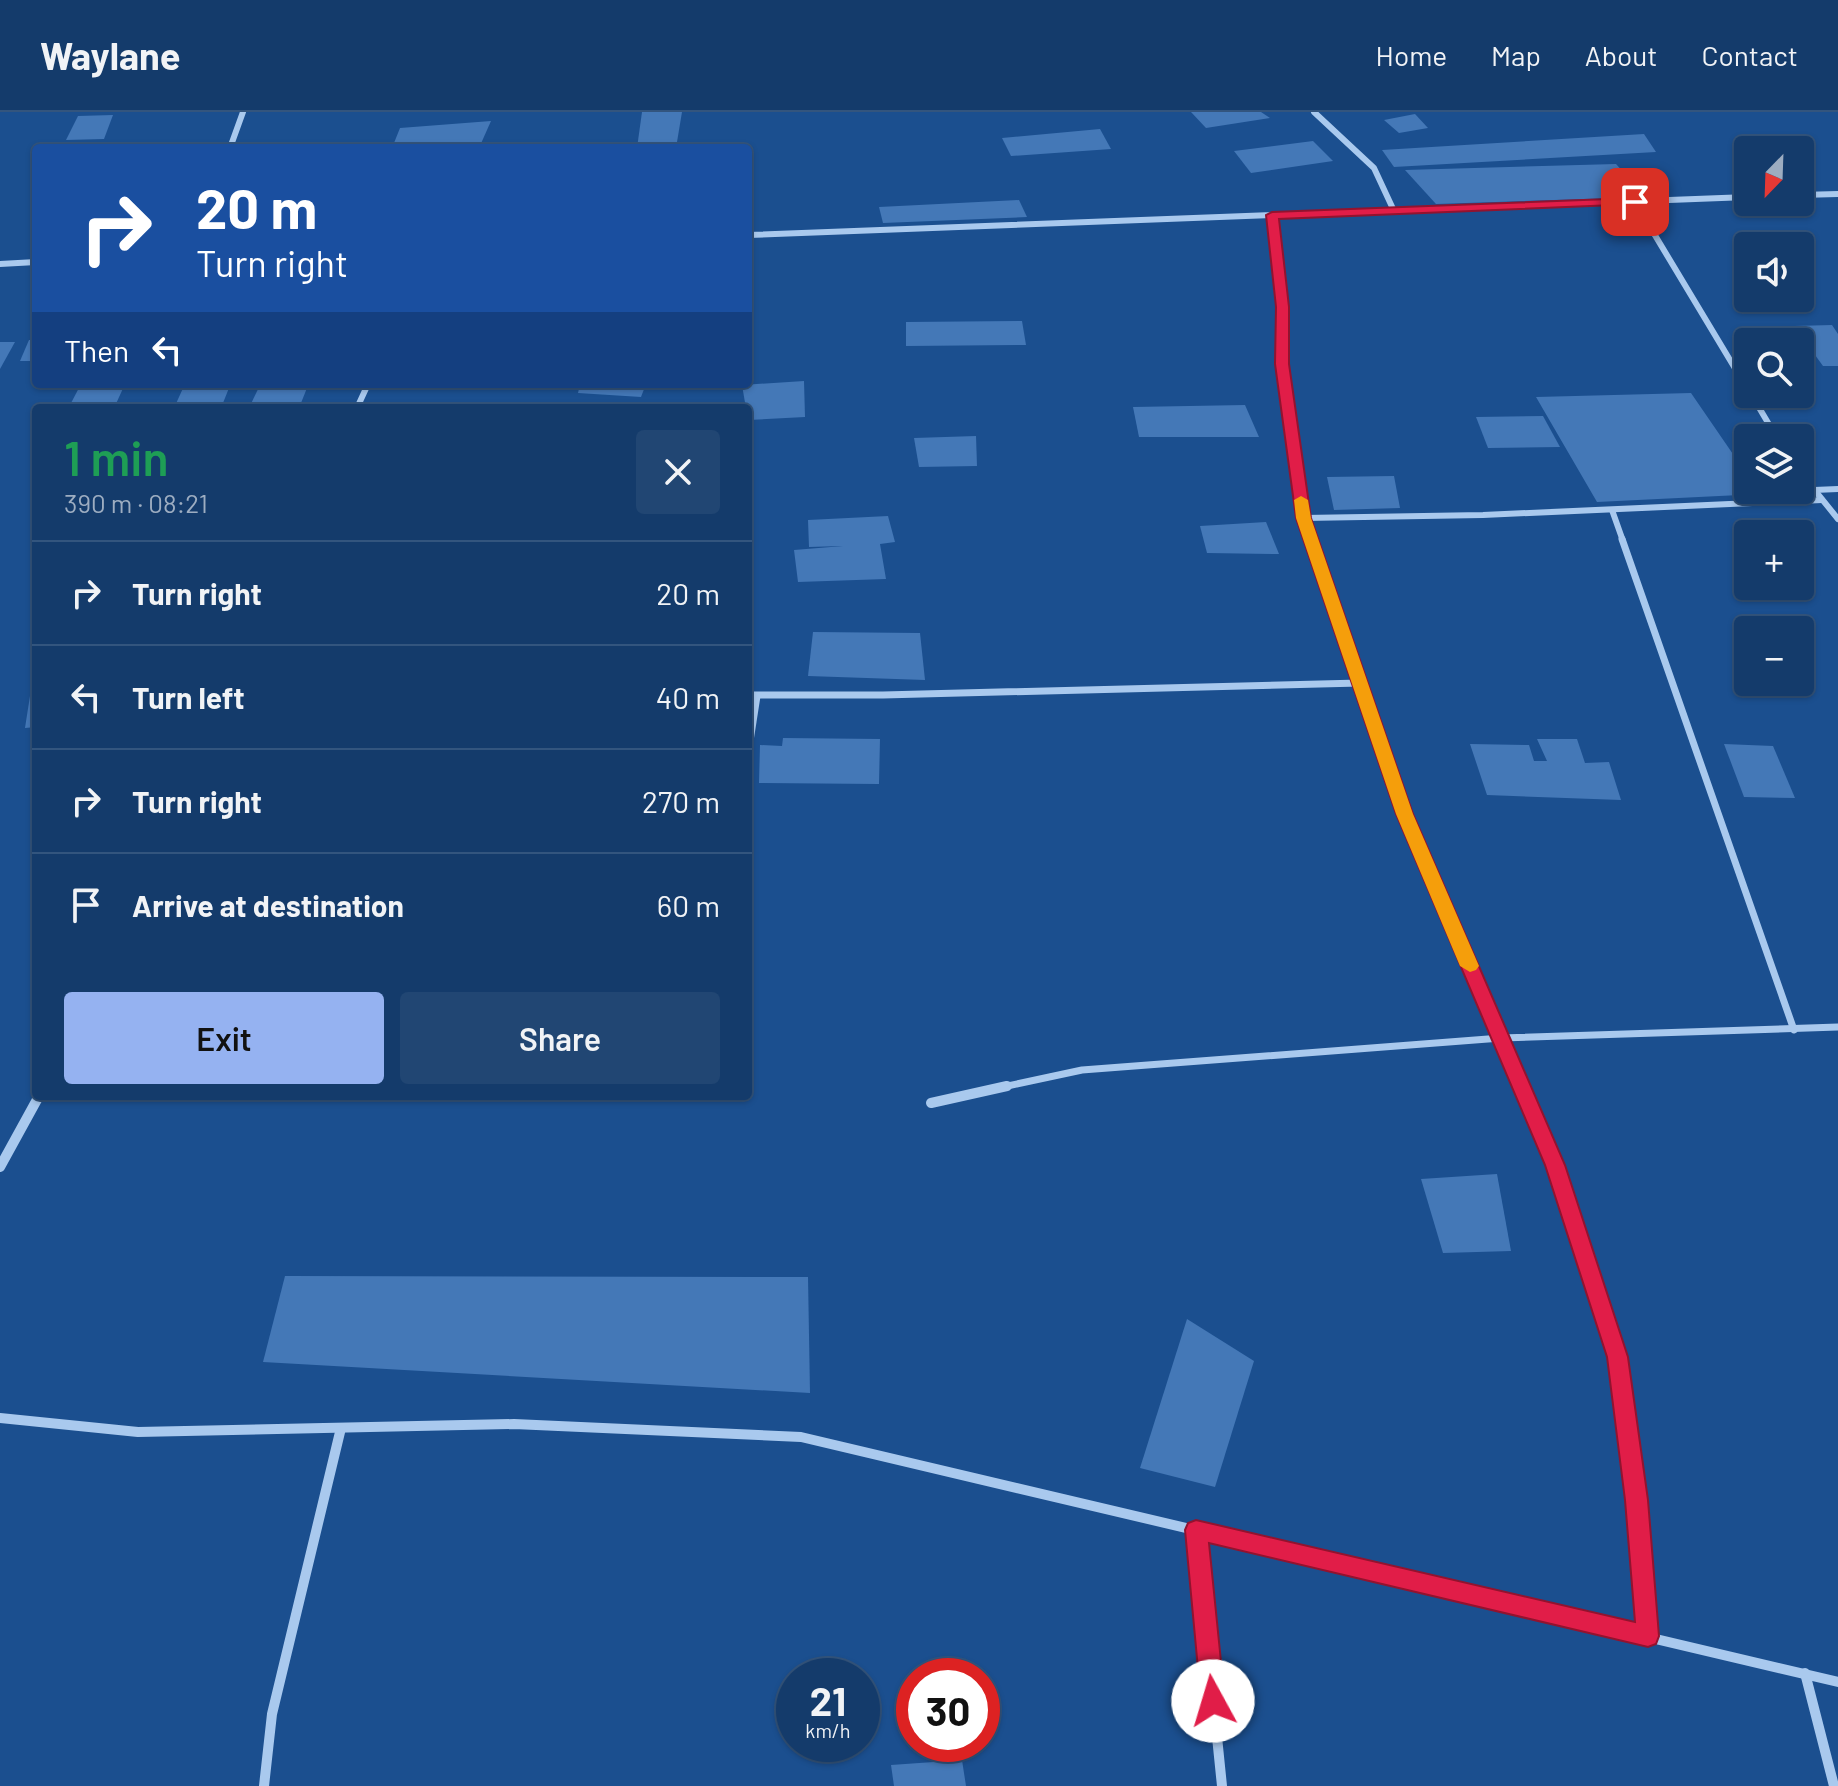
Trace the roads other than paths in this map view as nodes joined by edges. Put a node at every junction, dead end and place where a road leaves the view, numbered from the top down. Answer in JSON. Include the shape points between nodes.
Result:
{"nodes":[{"id":1,"x":243,"y":112,"type":"edge"},
{"id":2,"x":1314,"y":112,"type":"edge"},
{"id":3,"x":231,"y":144,"type":"edge"},
{"id":4,"x":1838,"y":194,"type":"edge"},
{"id":5,"x":1814,"y":195,"type":"edge"},
{"id":6,"x":1734,"y":198,"type":"edge"},
{"id":7,"x":1635,"y":202,"type":"junction"},
{"id":8,"x":1394,"y":211,"type":"junction"},
{"id":9,"x":1272,"y":215,"type":"junction"},
{"id":10,"x":752,"y":235,"type":"edge"},
{"id":11,"x":32,"y":262,"type":"edge"},
{"id":12,"x":0,"y":264,"type":"edge"},
{"id":13,"x":1734,"y":367,"type":"edge"},
{"id":14,"x":1838,"y":489,"type":"edge"},
{"id":15,"x":1814,"y":490,"type":"joint"},
{"id":16,"x":1822,"y":500,"type":"junction"},
{"id":17,"x":1612,"y":510,"type":"junction"},
{"id":18,"x":1304,"y":518,"type":"junction"},
{"id":19,"x":1838,"y":519,"type":"edge"},
{"id":20,"x":1360,"y":683,"type":"junction"},
{"id":21,"x":753,"y":695,"type":"edge"},
{"id":22,"x":1838,"y":1027,"type":"edge"},
{"id":23,"x":1794,"y":1030,"type":"junction"},
{"id":24,"x":1501,"y":1038,"type":"junction"},
{"id":25,"x":37,"y":1100,"type":"edge"},
{"id":26,"x":931,"y":1103,"type":"dead end"},
{"id":27,"x":0,"y":1167,"type":"edge"},
{"id":28,"x":0,"y":1418,"type":"edge"},
{"id":29,"x":341,"y":1428,"type":"junction"},
{"id":30,"x":1196,"y":1530,"type":"junction"},
{"id":31,"x":1648,"y":1636,"type":"junction"},
{"id":32,"x":1805,"y":1673,"type":"junction"},
{"id":33,"x":1838,"y":1682,"type":"edge"},
{"id":34,"x":264,"y":1786,"type":"edge"},
{"id":35,"x":1222,"y":1786,"type":"edge"},
{"id":36,"x":1834,"y":1786,"type":"edge"}],
"edges":[{"from":1,"to":3,"type":"street"},
{"from":2,"to":8,"type":"street","via":[[1374,168]]},
{"from":4,"to":5,"type":"street"},
{"from":6,"to":7,"type":"street"},
{"from":7,"to":8,"type":"street"},
{"from":7,"to":13,"type":"street"},
{"from":8,"to":9,"type":"street"},
{"from":9,"to":10,"type":"street"},
{"from":9,"to":18,"type":"street","via":[[1283,307],[1282,364]]},
{"from":11,"to":12,"type":"street"},
{"from":14,"to":15,"type":"street"},
{"from":15,"to":16,"type":"street"},
{"from":16,"to":17,"type":"street"},
{"from":16,"to":19,"type":"street"},
{"from":17,"to":18,"type":"street"},
{"from":17,"to":23,"type":"street"},
{"from":18,"to":20,"type":"street"},
{"from":20,"to":21,"type":"street"},
{"from":20,"to":24,"type":"street","via":[[1404,814]]},
{"from":22,"to":23,"type":"street"},
{"from":23,"to":24,"type":"street"},
{"from":24,"to":26,"type":"street","via":[[1082,1070]]},
{"from":24,"to":31,"type":"street","via":[[1555,1165],[1617,1357]]},
{"from":25,"to":27,"type":"street"},
{"from":28,"to":29,"type":"street","via":[[138,1432]]},
{"from":29,"to":30,"type":"street","via":[[514,1424],[801,1437]]},
{"from":29,"to":34,"type":"street","via":[[272,1714]]},
{"from":30,"to":31,"type":"street"},
{"from":30,"to":35,"type":"street"},
{"from":31,"to":32,"type":"street"},
{"from":32,"to":33,"type":"street"},
{"from":32,"to":36,"type":"street"}]}
